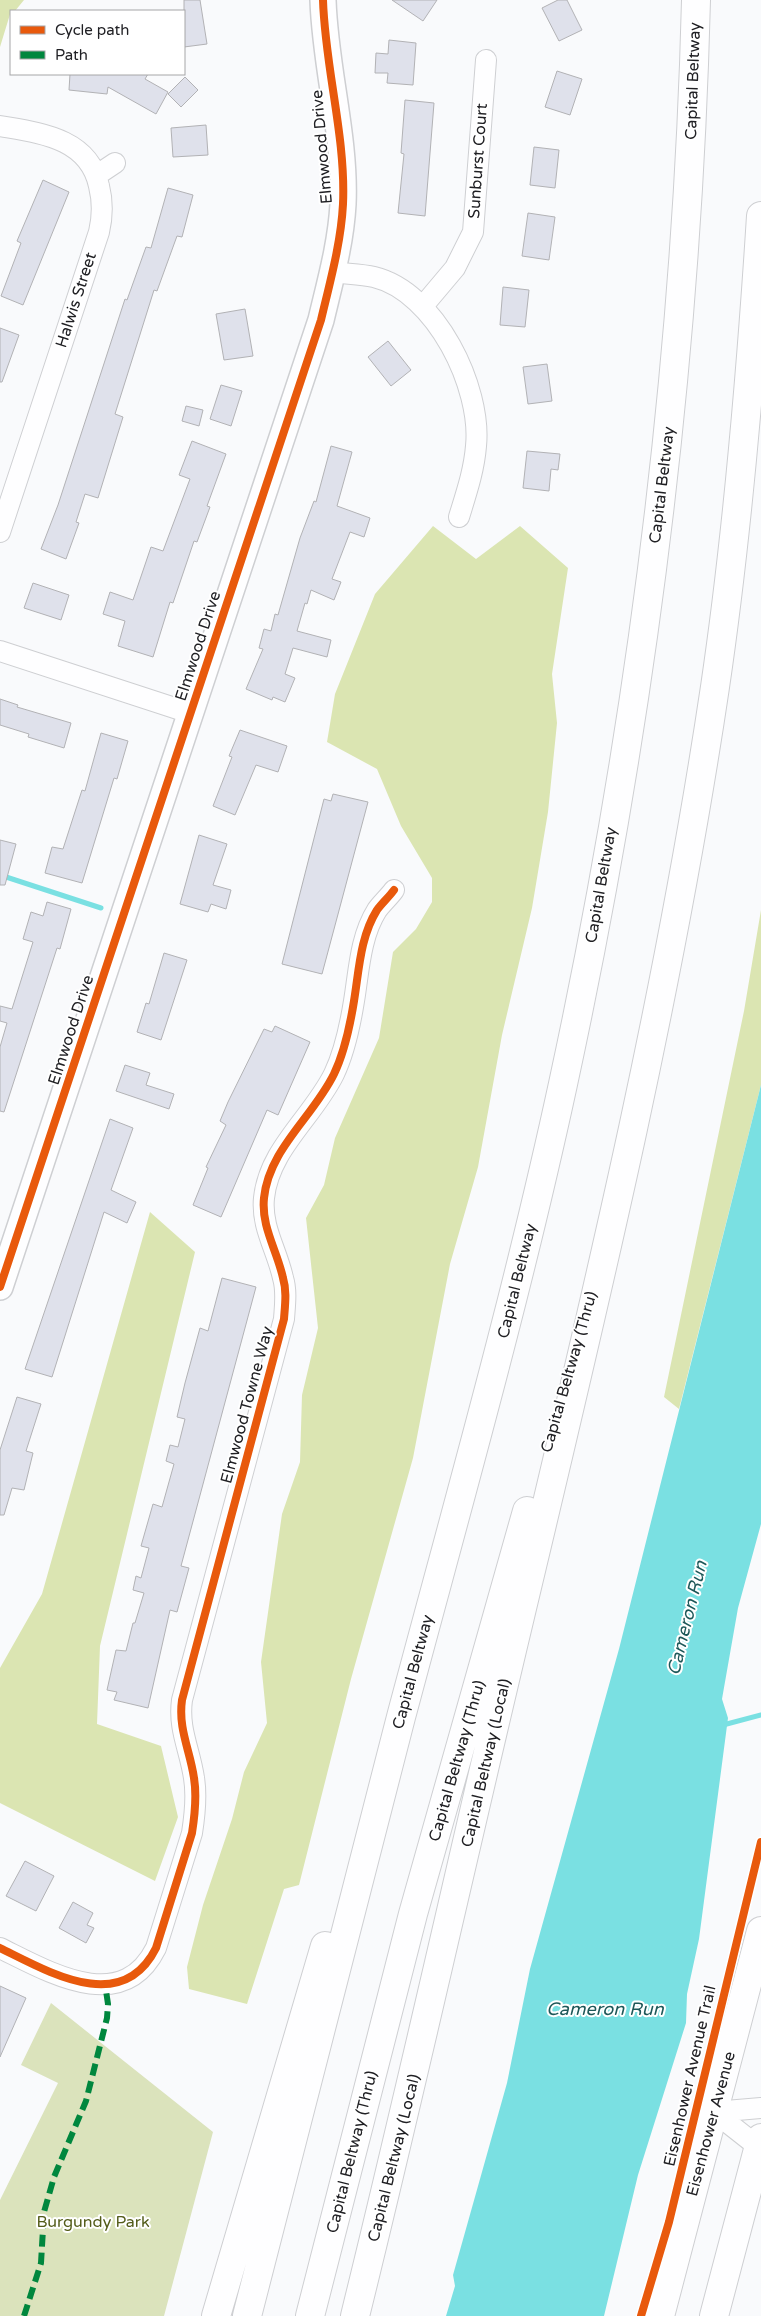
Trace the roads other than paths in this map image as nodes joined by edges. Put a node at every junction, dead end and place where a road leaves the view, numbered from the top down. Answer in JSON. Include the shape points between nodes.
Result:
{"nodes":[{"id":1,"x":323,"y":0,"type":"edge"},
{"id":2,"x":696,"y":0,"type":"edge"},
{"id":3,"x":486,"y":60,"type":"dead end"},
{"id":4,"x":0,"y":126,"type":"edge"},
{"id":5,"x":115,"y":163,"type":"dead end"},
{"id":6,"x":97,"y":175,"type":"junction"},
{"id":7,"x":761,"y":216,"type":"edge"},
{"id":8,"x":332,"y":272,"type":"junction"},
{"id":9,"x":422,"y":306,"type":"junction"},
{"id":10,"x":459,"y":517,"type":"dead end"},
{"id":11,"x":0,"y":532,"type":"edge"},
{"id":12,"x":0,"y":651,"type":"edge"},
{"id":13,"x":190,"y":713,"type":"junction"},
{"id":14,"x":394,"y":890,"type":"dead end"},
{"id":15,"x":616,"y":1210,"type":"junction"},
{"id":16,"x":0,"y":1287,"type":"edge"},
{"id":17,"x":392,"y":1751,"type":"junction"},
{"id":18,"x":761,"y":1931,"type":"edge"},
{"id":19,"x":0,"y":1948,"type":"edge"},
{"id":20,"x":761,"y":2108,"type":"edge"},
{"id":21,"x":714,"y":2112,"type":"junction"},
{"id":22,"x":760,"y":2145,"type":"edge"},
{"id":23,"x":216,"y":2316,"type":"edge"},
{"id":24,"x":247,"y":2316,"type":"edge"},
{"id":25,"x":310,"y":2316,"type":"edge"},
{"id":26,"x":356,"y":2316,"type":"edge"},
{"id":27,"x":660,"y":2316,"type":"edge"},
{"id":28,"x":714,"y":2316,"type":"edge"}],
"edges":[{"from":1,"to":8,"type":"street","name":"Elmwood Drive","via":[[324,39],[343,182],[340,233]]},
{"from":2,"to":17,"type":"main road","name":"Capital Beltway","via":[[688,206],[674,378],[626,747],[564,1083],[479,1431]]},
{"from":3,"to":9,"type":"street","name":"Sunburst Court","via":[[473,232],[455,268]]},
{"from":4,"to":6,"type":"street","name":"Halwis Street","via":[[66,142],[86,158]]},
{"from":5,"to":6,"type":"street"},
{"from":6,"to":11,"type":"street","name":"Halwis Street","via":[[103,204],[102,219]]},
{"from":7,"to":15,"type":"main road","via":[[743,447],[714,692],[672,934]]},
{"from":8,"to":9,"type":"street","via":[[380,279]]},
{"from":8,"to":13,"type":"street","name":"Elmwood Drive","via":[[320,320]]},
{"from":9,"to":10,"type":"street","via":[[456,355],[470,387],[475,415],[472,476]]},
{"from":12,"to":13,"type":"street"},
{"from":13,"to":16,"type":"street","name":"Elmwood Drive"},
{"from":14,"to":19,"type":"street","name":"Elmwood Towne Way","via":[[377,910],[367,933],[359,961],[349,1029],[335,1072],[279,1155],[266,1184],[264,1216],[286,1292],[284,1319],[182,1700],[180,1719],[194,1776],[195,1815],[156,1948],[139,1972],[112,1983],[96,1984],[51,1973]]},
{"from":15,"to":25,"type":"main road","name":"Capital Beltway (Thru)","via":[[413,1914]]},
{"from":15,"to":26,"type":"main road","name":"Capital Beltway (Local)"},
{"from":17,"to":23,"type":"main road","via":[[315,1974]]},
{"from":17,"to":24,"type":"main road"},
{"from":18,"to":21,"type":"main road","name":"Eisenhower Avenue"},
{"from":20,"to":21,"type":"street"},
{"from":21,"to":22,"type":"street"},
{"from":21,"to":27,"type":"main road","name":"Eisenhower Avenue"},
{"from":22,"to":28,"type":"main road"}]}
